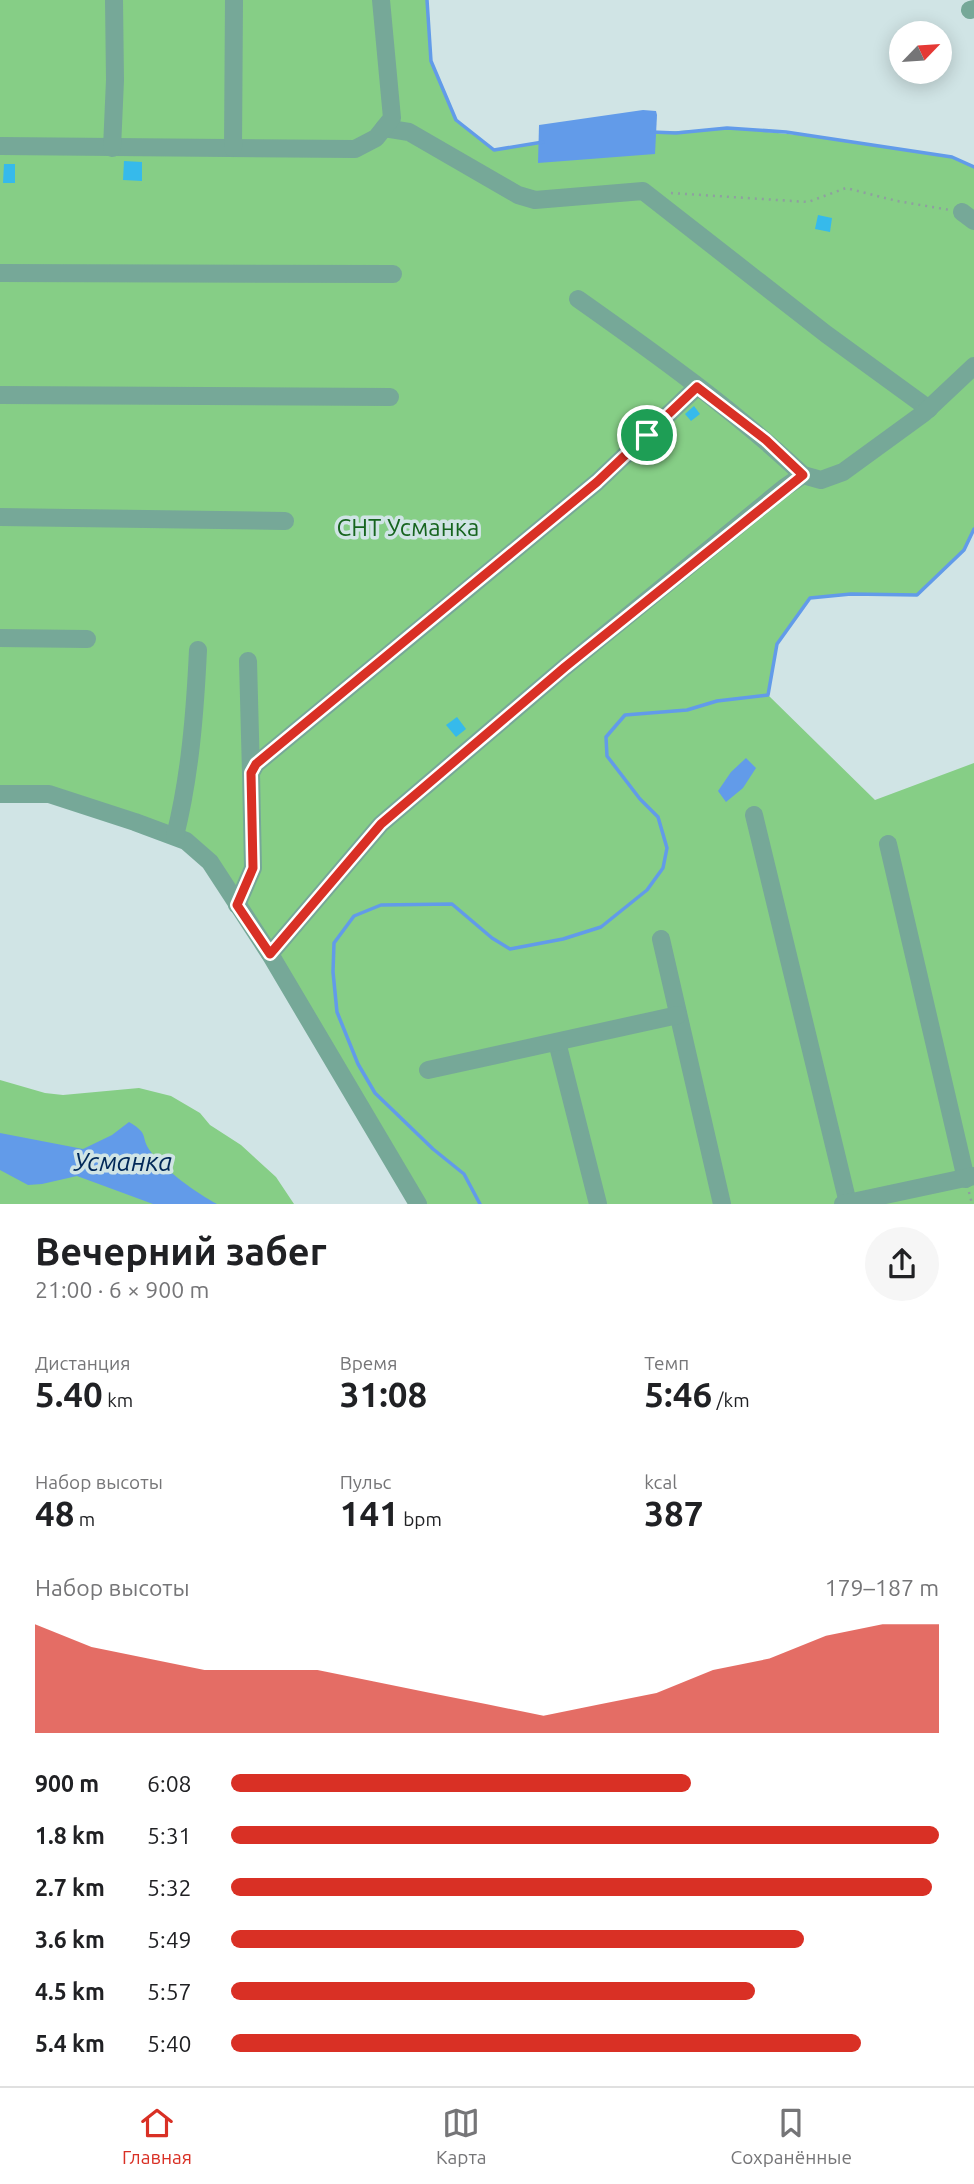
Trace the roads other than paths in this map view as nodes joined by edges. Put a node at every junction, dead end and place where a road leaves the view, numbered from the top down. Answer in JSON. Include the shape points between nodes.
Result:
{"nodes":[{"id":1,"x":114,"y":0,"type":"edge"},
{"id":2,"x":234,"y":0,"type":"edge"},
{"id":3,"x":381,"y":0,"type":"edge"},
{"id":4,"x":384,"y":128,"type":"junction"},
{"id":5,"x":0,"y":146,"type":"edge"},
{"id":6,"x":112,"y":148,"type":"junction"},
{"id":7,"x":233,"y":148,"type":"junction"},
{"id":8,"x":0,"y":273,"type":"edge"},
{"id":9,"x":393,"y":274,"type":"dead end"},
{"id":10,"x":578,"y":299,"type":"dead end"},
{"id":11,"x":974,"y":366,"type":"edge"},
{"id":12,"x":697,"y":387,"type":"junction"},
{"id":13,"x":0,"y":395,"type":"edge"},
{"id":14,"x":390,"y":397,"type":"dead end"},
{"id":15,"x":929,"y":409,"type":"junction"},
{"id":16,"x":803,"y":475,"type":"junction"},
{"id":17,"x":0,"y":517,"type":"edge"},
{"id":18,"x":285,"y":521,"type":"dead end"},
{"id":19,"x":0,"y":638,"type":"edge"},
{"id":20,"x":87,"y":639,"type":"dead end"},
{"id":21,"x":198,"y":650,"type":"dead end"},
{"id":22,"x":248,"y":662,"type":"dead end"},
{"id":23,"x":251,"y":773,"type":"junction"},
{"id":24,"x":0,"y":793,"type":"edge"},
{"id":25,"x":754,"y":815,"type":"dead end"},
{"id":26,"x":175,"y":836,"type":"junction"},
{"id":27,"x":888,"y":844,"type":"dead end"},
{"id":28,"x":237,"y":905,"type":"junction"},
{"id":29,"x":661,"y":939,"type":"dead end"},
{"id":30,"x":270,"y":954,"type":"junction"},
{"id":31,"x":678,"y":1015,"type":"junction"},
{"id":32,"x":558,"y":1042,"type":"junction"},
{"id":33,"x":428,"y":1070,"type":"dead end"},
{"id":34,"x":970,"y":1178,"type":"edge"},
{"id":35,"x":845,"y":1203,"type":"edge"},
{"id":36,"x":418,"y":1204,"type":"edge"},
{"id":37,"x":598,"y":1204,"type":"edge"},
{"id":38,"x":722,"y":1204,"type":"edge"}],
"edges":[{"from":1,"to":6,"type":"street"},
{"from":2,"to":7,"type":"street"},
{"from":3,"to":4,"type":"street","via":[[392,118]]},
{"from":4,"to":7,"type":"street","via":[[355,149]]},
{"from":4,"to":15,"type":"street","via":[[409,132],[535,200],[643,191]]},
{"from":5,"to":6,"type":"street"},
{"from":6,"to":7,"type":"street"},
{"from":8,"to":9,"type":"street"},
{"from":10,"to":12,"type":"street"},
{"from":11,"to":15,"type":"street"},
{"from":12,"to":16,"type":"street"},
{"from":12,"to":23,"type":"street","via":[[597,482],[335,697]]},
{"from":13,"to":14,"type":"street"},
{"from":15,"to":16,"type":"street","via":[[843,472],[821,480]]},
{"from":16,"to":30,"type":"street","via":[[565,667],[381,824]]},
{"from":17,"to":18,"type":"street"},
{"from":19,"to":20,"type":"street"},
{"from":21,"to":26,"type":"street","via":[[184,800]]},
{"from":22,"to":23,"type":"street"},
{"from":23,"to":28,"type":"street","via":[[253,868]]},
{"from":24,"to":26,"type":"street","via":[[49,794]]},
{"from":25,"to":35,"type":"street"},
{"from":26,"to":28,"type":"street","via":[[210,862]]},
{"from":27,"to":34,"type":"street"},
{"from":28,"to":30,"type":"street"},
{"from":29,"to":31,"type":"street"},
{"from":30,"to":36,"type":"street"},
{"from":31,"to":32,"type":"street"},
{"from":31,"to":38,"type":"street"},
{"from":32,"to":33,"type":"street"},
{"from":32,"to":37,"type":"street"},
{"from":34,"to":35,"type":"street"}]}
